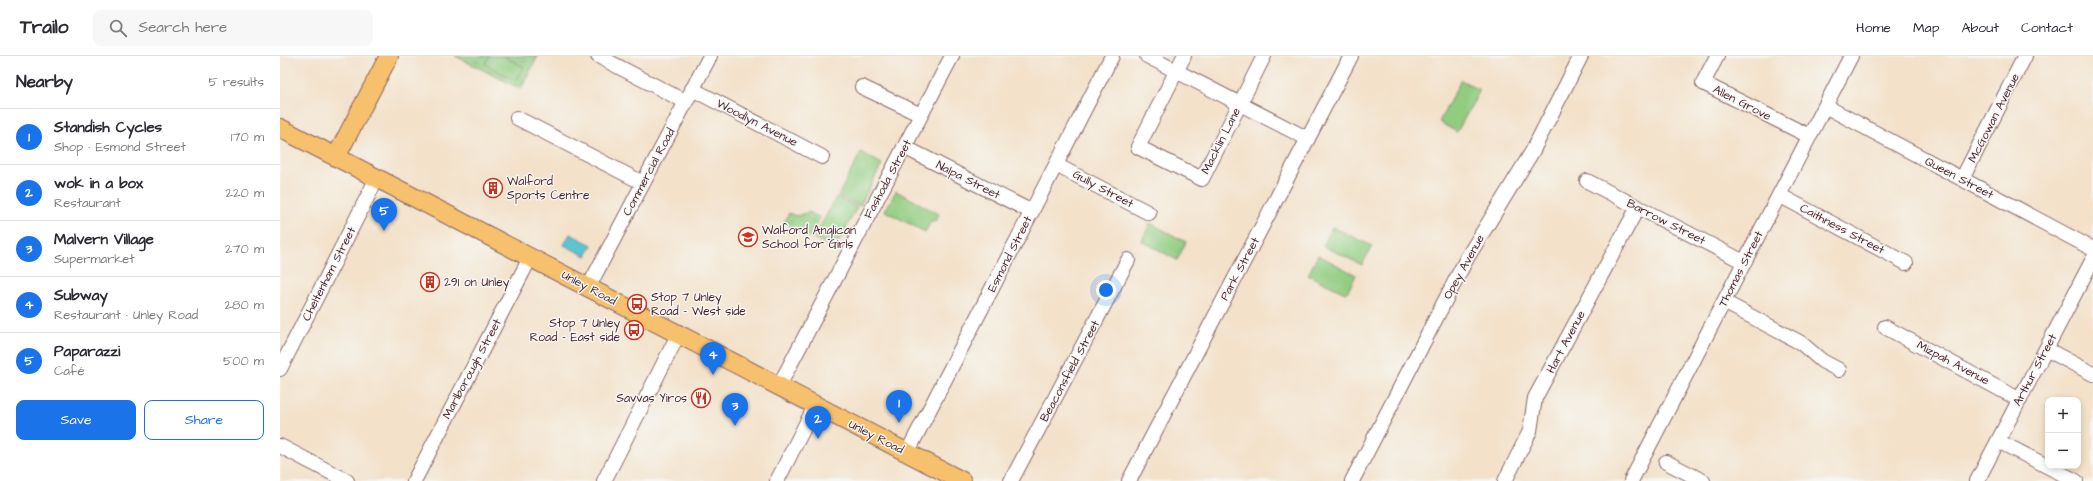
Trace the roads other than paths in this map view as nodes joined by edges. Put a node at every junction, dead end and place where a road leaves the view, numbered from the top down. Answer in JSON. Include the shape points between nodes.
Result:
{"nodes":[{"id":1,"x":389,"y":56,"type":"edge"},
{"id":2,"x":598,"y":56,"type":"edge"},
{"id":3,"x":710,"y":56,"type":"edge"},
{"id":4,"x":952,"y":56,"type":"edge"},
{"id":5,"x":1112,"y":56,"type":"edge"},
{"id":6,"x":1147,"y":56,"type":"edge"},
{"id":7,"x":1184,"y":56,"type":"edge"},
{"id":8,"x":1264,"y":56,"type":"edge"},
{"id":9,"x":1351,"y":56,"type":"edge"},
{"id":10,"x":1581,"y":56,"type":"edge"},
{"id":11,"x":1717,"y":56,"type":"edge"},
{"id":12,"x":1851,"y":56,"type":"edge"},
{"id":13,"x":2026,"y":56,"type":"edge"},
{"id":14,"x":1176,"y":71,"type":"junction"},
{"id":15,"x":862,"y":87,"type":"dead end"},
{"id":16,"x":689,"y":95,"type":"junction"},
{"id":17,"x":1240,"y":104,"type":"junction"},
{"id":18,"x":1825,"y":106,"type":"junction"},
{"id":19,"x":921,"y":115,"type":"junction"},
{"id":20,"x":517,"y":118,"type":"dead end"},
{"id":21,"x":280,"y":128,"type":"edge"},
{"id":22,"x":1809,"y":136,"type":"junction"},
{"id":23,"x":1308,"y":139,"type":"junction"},
{"id":24,"x":904,"y":147,"type":"junction"},
{"id":25,"x":336,"y":157,"type":"junction"},
{"id":26,"x":822,"y":157,"type":"dead end"},
{"id":27,"x":1056,"y":165,"type":"junction"},
{"id":28,"x":377,"y":178,"type":"junction"},
{"id":29,"x":1962,"y":179,"type":"junction"},
{"id":30,"x":1587,"y":181,"type":"dead end"},
{"id":31,"x":643,"y":183,"type":"junction"},
{"id":32,"x":1779,"y":195,"type":"junction"},
{"id":33,"x":1638,"y":207,"type":"junction"},
{"id":34,"x":1032,"y":212,"type":"junction"},
{"id":35,"x":1149,"y":213,"type":"dead end"},
{"id":36,"x":2093,"y":249,"type":"edge"},
{"id":37,"x":530,"y":258,"type":"junction"},
{"id":38,"x":2093,"y":259,"type":"edge"},
{"id":39,"x":1128,"y":260,"type":"dead end"},
{"id":40,"x":1744,"y":262,"type":"junction"},
{"id":41,"x":1906,"y":263,"type":"dead end"},
{"id":42,"x":588,"y":288,"type":"junction"},
{"id":43,"x":1724,"y":302,"type":"junction"},
{"id":44,"x":1885,"y":327,"type":"dead end"},
{"id":45,"x":678,"y":334,"type":"junction"},
{"id":46,"x":2046,"y":349,"type":"junction"},
{"id":47,"x":280,"y":369,"type":"edge"},
{"id":48,"x":1839,"y":370,"type":"dead end"},
{"id":49,"x":2093,"y":374,"type":"edge"},
{"id":50,"x":779,"y":386,"type":"junction"},
{"id":51,"x":2020,"y":400,"type":"junction"},
{"id":52,"x":815,"y":406,"type":"junction"},
{"id":53,"x":1998,"y":440,"type":"junction"},
{"id":54,"x":280,"y":446,"type":"edge"},
{"id":55,"x":907,"y":453,"type":"junction"},
{"id":56,"x":1666,"y":462,"type":"dead end"},
{"id":57,"x":348,"y":481,"type":"edge"},
{"id":58,"x":414,"y":481,"type":"edge"},
{"id":59,"x":604,"y":481,"type":"edge"},
{"id":60,"x":778,"y":481,"type":"edge"},
{"id":61,"x":962,"y":481,"type":"edge"},
{"id":62,"x":1011,"y":481,"type":"edge"},
{"id":63,"x":1129,"y":481,"type":"edge"},
{"id":64,"x":1352,"y":481,"type":"edge"},
{"id":65,"x":1505,"y":481,"type":"edge"},
{"id":66,"x":1631,"y":481,"type":"edge"},
{"id":67,"x":1703,"y":481,"type":"edge"},
{"id":68,"x":1977,"y":481,"type":"edge"},
{"id":69,"x":2076,"y":481,"type":"edge"}],
"edges":[{"from":1,"to":25,"type":"main road"},
{"from":2,"to":16,"type":"street","name":"Woodlyn Avenue"},
{"from":3,"to":16,"type":"street","name":"Commercial Road"},
{"from":4,"to":19,"type":"street","name":"Fashoda Street"},
{"from":5,"to":27,"type":"street","name":"Esmond Street"},
{"from":6,"to":14,"type":"street"},
{"from":7,"to":14,"type":"street","name":"Macklin Lane"},
{"from":8,"to":17,"type":"street","name":"Macklin Lane"},
{"from":9,"to":23,"type":"street","name":"Park Street"},
{"from":10,"to":64,"type":"street","name":"Opey Avenue","via":[[1532,152],[1466,258]]},
{"from":11,"to":22,"type":"street","name":"Allen Grove","via":[[1703,83]]},
{"from":12,"to":18,"type":"street","name":"Thomas Street"},
{"from":13,"to":29,"type":"street","name":"McGowan Avenue"},
{"from":14,"to":17,"type":"street"},
{"from":14,"to":17,"type":"street","name":"Macklin Lane","via":[[1138,146],[1202,179]]},
{"from":15,"to":19,"type":"street"},
{"from":16,"to":26,"type":"street","name":"Woodlyn Avenue"},
{"from":16,"to":31,"type":"street","name":"Commercial Road"},
{"from":17,"to":23,"type":"street"},
{"from":18,"to":22,"type":"street","name":"Thomas Street"},
{"from":18,"to":29,"type":"street","name":"Queen Street"},
{"from":19,"to":24,"type":"street","name":"Fashoda Street"},
{"from":20,"to":31,"type":"street"},
{"from":21,"to":25,"type":"main road","name":"Unley Road"},
{"from":22,"to":32,"type":"street","name":"Thomas Street"},
{"from":23,"to":63,"type":"street","name":"Park Street"},
{"from":24,"to":34,"type":"street","name":"Nalpa Street"},
{"from":24,"to":50,"type":"street","name":"Fashoda Street"},
{"from":25,"to":28,"type":"main road","name":"Unley Road"},
{"from":27,"to":34,"type":"street","name":"Esmond Street"},
{"from":27,"to":35,"type":"street","name":"Gully Street"},
{"from":28,"to":37,"type":"main road","name":"Unley Road"},
{"from":28,"to":47,"type":"street","name":"Cheltenham Street"},
{"from":29,"to":36,"type":"street","name":"Queen Street"},
{"from":30,"to":33,"type":"street","name":"Barrow Street"},
{"from":31,"to":42,"type":"street","name":"Commercial Road"},
{"from":32,"to":40,"type":"street","name":"Thomas Street"},
{"from":32,"to":41,"type":"street","name":"Caithness Street"},
{"from":33,"to":40,"type":"street","name":"Barrow Street"},
{"from":33,"to":65,"type":"street","name":"Hart Avenue","via":[[1535,398],[1530,431]]},
{"from":34,"to":55,"type":"street","name":"Esmond Street"},
{"from":37,"to":42,"type":"main road","name":"Unley Road"},
{"from":37,"to":58,"type":"street","name":"Marlborough Street"},
{"from":38,"to":46,"type":"street","name":"Arthur Street"},
{"from":39,"to":62,"type":"street","name":"Beaconsfield Street"},
{"from":40,"to":43,"type":"street","name":"Thomas Street"},
{"from":42,"to":45,"type":"main road","name":"Unley Road"},
{"from":43,"to":48,"type":"street","via":[[1801,343],[1822,361]]},
{"from":43,"to":66,"type":"street","name":"Thomas Street"},
{"from":44,"to":51,"type":"street","name":"Mizpah Avenue"},
{"from":45,"to":50,"type":"main road","name":"Unley Road"},
{"from":45,"to":59,"type":"street"},
{"from":46,"to":49,"type":"street"},
{"from":46,"to":51,"type":"street","name":"Arthur Street"},
{"from":50,"to":52,"type":"main road","name":"Unley Road"},
{"from":51,"to":53,"type":"street","name":"Arthur Street"},
{"from":52,"to":55,"type":"main road","name":"Unley Road"},
{"from":52,"to":60,"type":"street"},
{"from":53,"to":68,"type":"street","name":"Arthur Street"},
{"from":53,"to":69,"type":"street"},
{"from":54,"to":57,"type":"street"},
{"from":55,"to":61,"type":"main road","name":"Unley Road"},
{"from":56,"to":67,"type":"street"}]}
